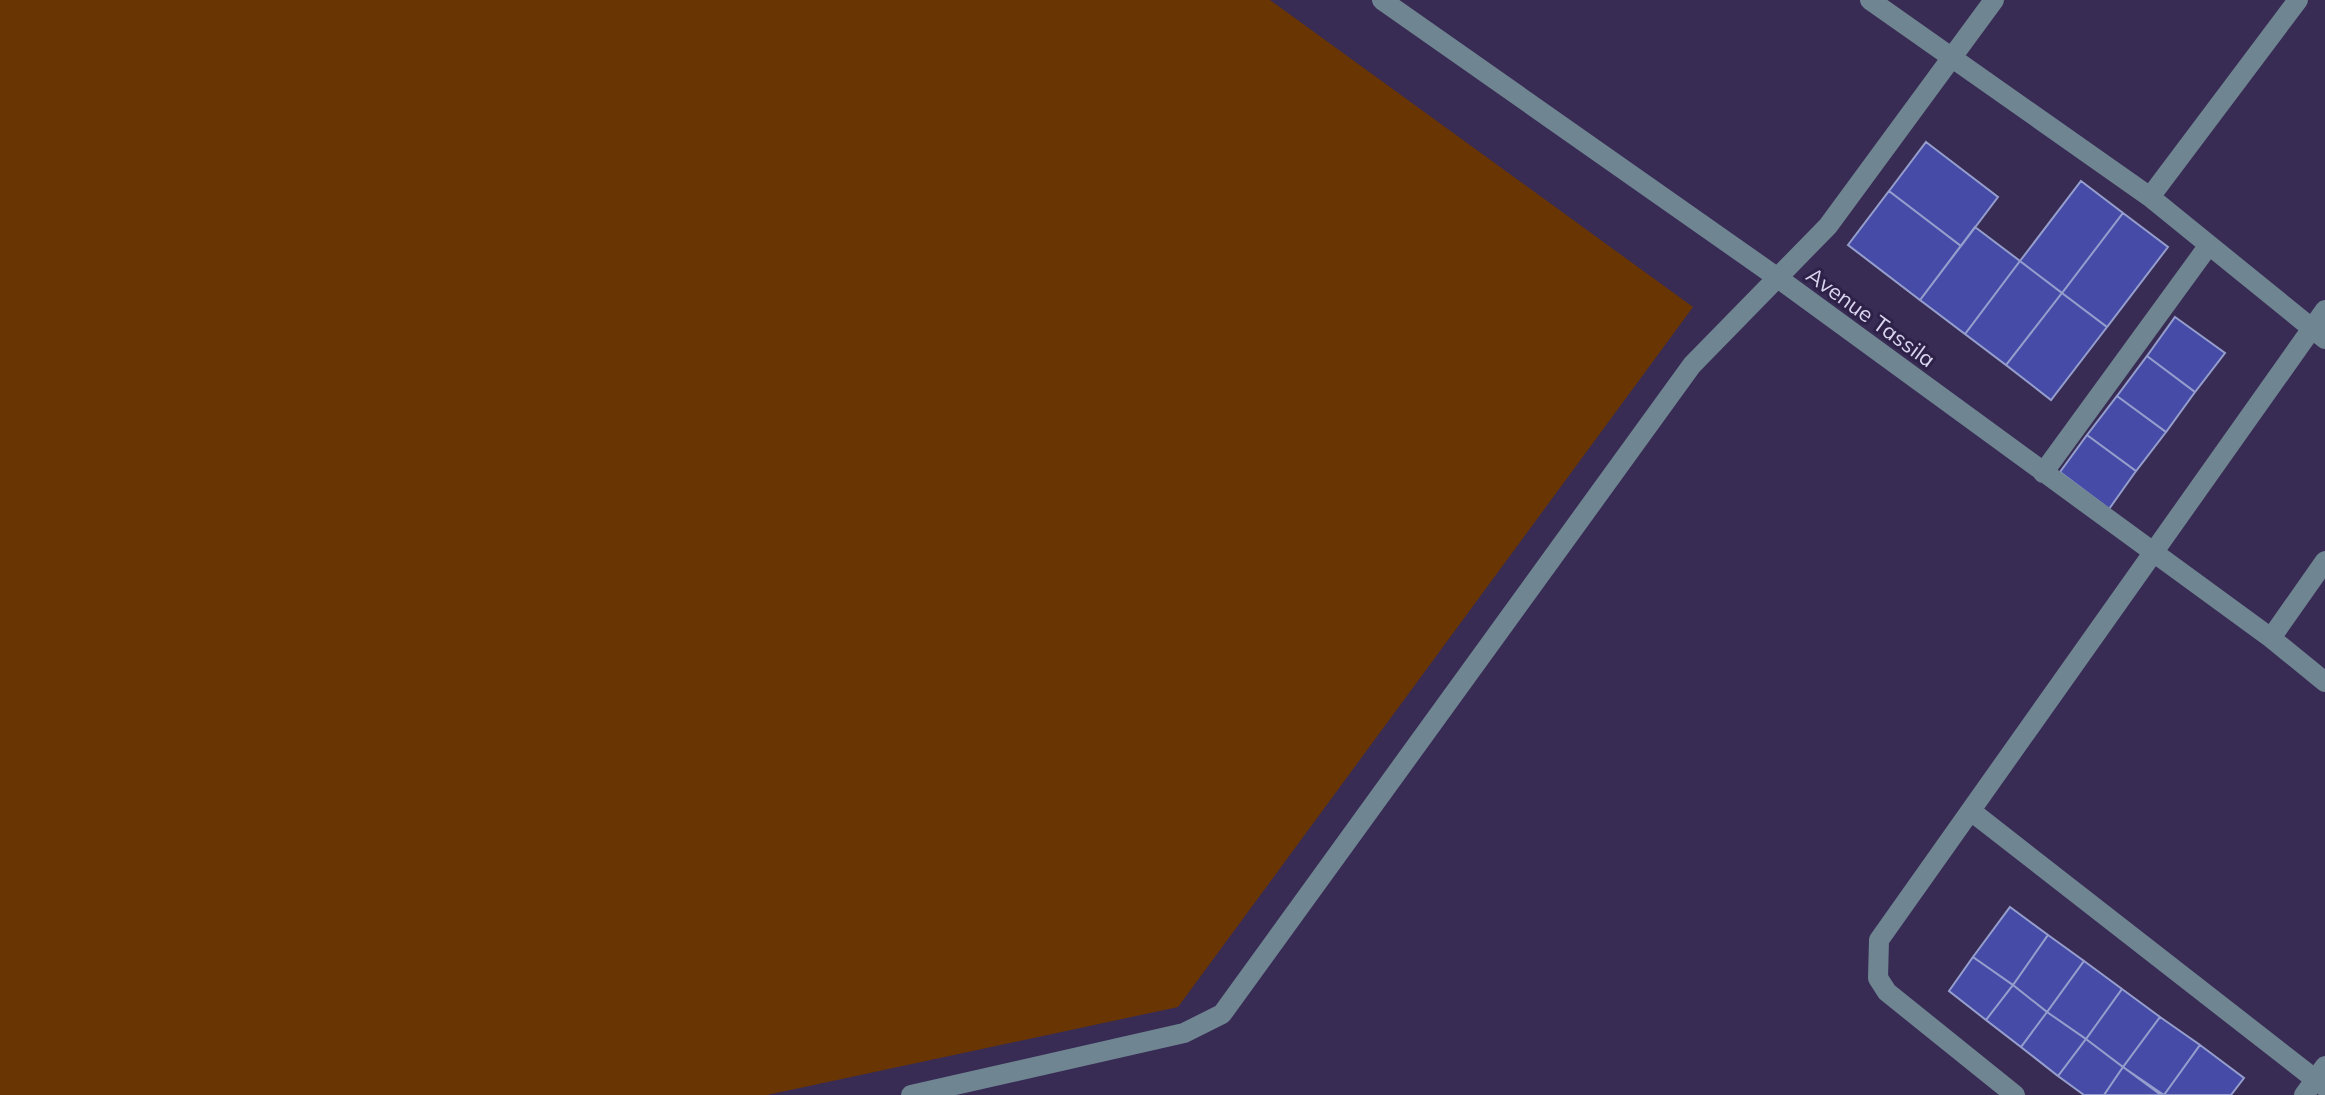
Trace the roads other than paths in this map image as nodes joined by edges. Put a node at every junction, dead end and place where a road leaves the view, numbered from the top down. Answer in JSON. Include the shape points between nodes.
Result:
{"nodes":[{"id":1,"x":1382,"y":0,"type":"edge"},
{"id":2,"x":1418,"y":0,"type":"edge"},
{"id":3,"x":1870,"y":0,"type":"edge"},
{"id":4,"x":1994,"y":0,"type":"edge"},
{"id":5,"x":2298,"y":0,"type":"edge"},
{"id":6,"x":1406,"y":17,"type":"junction"},
{"id":7,"x":1951,"y":57,"type":"junction"},
{"id":8,"x":2150,"y":197,"type":"junction"},
{"id":9,"x":2209,"y":245,"type":"junction"},
{"id":10,"x":1778,"y":278,"type":"junction"},
{"id":11,"x":2325,"y":310,"type":"edge"},
{"id":12,"x":2318,"y":334,"type":"edge"},
{"id":13,"x":2043,"y":473,"type":"junction"},
{"id":14,"x":2154,"y":553,"type":"junction"},
{"id":15,"x":2325,"y":561,"type":"edge"},
{"id":16,"x":2271,"y":638,"type":"junction"},
{"id":17,"x":2325,"y":682,"type":"edge"},
{"id":18,"x":1971,"y":811,"type":"junction"},
{"id":19,"x":2317,"y":1082,"type":"edge"},
{"id":20,"x":911,"y":1095,"type":"edge"},
{"id":21,"x":2015,"y":1095,"type":"edge"}],
"edges":[{"from":1,"to":6,"type":"street","name":"Avenue Tassila"},
{"from":2,"to":6,"type":"street"},
{"from":3,"to":7,"type":"street"},
{"from":4,"to":7,"type":"street"},
{"from":5,"to":8,"type":"street"},
{"from":6,"to":10,"type":"street","name":"Avenue Tassila"},
{"from":7,"to":8,"type":"street"},
{"from":7,"to":10,"type":"street","via":[[1828,226]]},
{"from":8,"to":9,"type":"street"},
{"from":9,"to":12,"type":"street"},
{"from":9,"to":13,"type":"street"},
{"from":10,"to":13,"type":"street","name":"Avenue Tassila"},
{"from":10,"to":20,"type":"street","via":[[1692,365],[1222,1014],[1184,1033]]},
{"from":11,"to":12,"type":"street"},
{"from":12,"to":14,"type":"street"},
{"from":13,"to":14,"type":"street","name":"Avenue Tassila"},
{"from":14,"to":16,"type":"street","name":"Avenue Tassila"},
{"from":14,"to":18,"type":"street"},
{"from":15,"to":16,"type":"street"},
{"from":16,"to":17,"type":"street","name":"Avenue Tassila"},
{"from":18,"to":19,"type":"street"},
{"from":18,"to":21,"type":"street","via":[[1879,940],[1878,978],[1904,1007]]}]}
